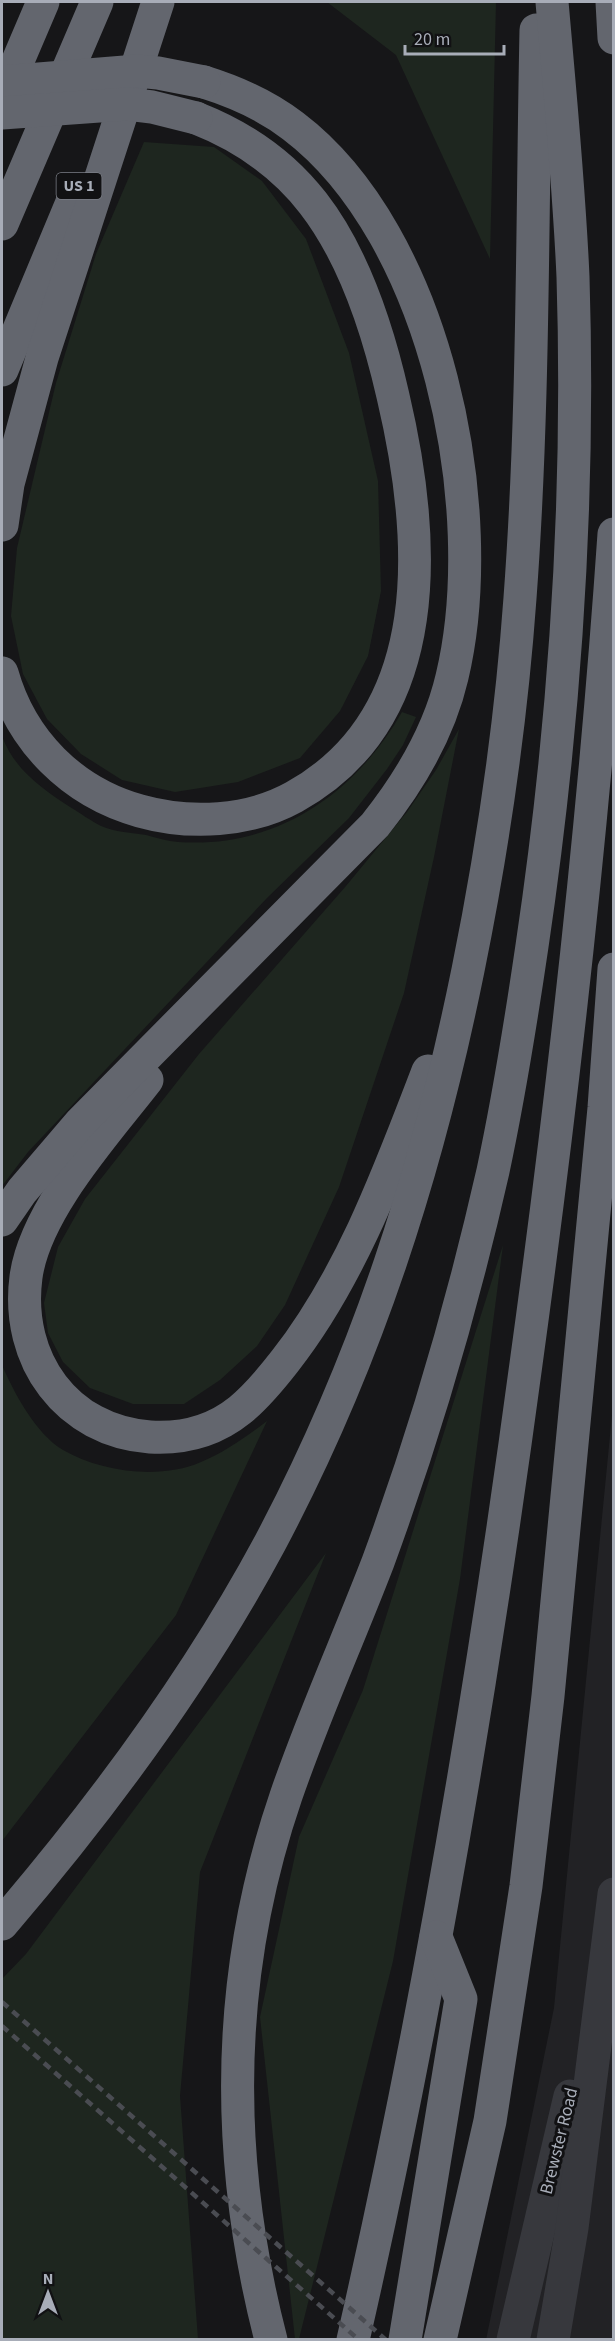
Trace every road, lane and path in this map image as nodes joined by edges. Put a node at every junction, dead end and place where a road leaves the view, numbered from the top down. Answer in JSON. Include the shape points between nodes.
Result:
{"nodes":[{"id":1,"x":43,"y":2,"type":"edge"},
{"id":2,"x":98,"y":2,"type":"edge"},
{"id":3,"x":158,"y":2,"type":"edge"},
{"id":4,"x":536,"y":2,"type":"edge"},
{"id":5,"x":552,"y":2,"type":"edge"},
{"id":6,"x":612,"y":2,"type":"edge"},
{"id":7,"x":614,"y":38,"type":"edge"},
{"id":8,"x":2,"y":82,"type":"edge"},
{"id":9,"x":2,"y":98,"type":"edge"},
{"id":10,"x":2,"y":113,"type":"edge"},
{"id":11,"x":2,"y":224,"type":"edge"},
{"id":12,"x":2,"y":370,"type":"edge"},
{"id":13,"x":2,"y":525,"type":"edge"},
{"id":14,"x":614,"y":534,"type":"edge"},
{"id":15,"x":2,"y":673,"type":"edge"},
{"id":16,"x":470,"y":963,"type":"junction"},
{"id":17,"x":614,"y":969,"type":"edge"},
{"id":18,"x":221,"y":982,"type":"junction"},
{"id":19,"x":2,"y":1220,"type":"edge"},
{"id":20,"x":614,"y":1894,"type":"edge"},
{"id":21,"x":2,"y":1924,"type":"edge"},
{"id":22,"x":436,"y":1936,"type":"junction"},
{"id":23,"x":607,"y":1943,"type":"junction"},
{"id":24,"x":490,"y":2121,"type":"junction"},
{"id":25,"x":271,"y":2340,"type":"edge"},
{"id":26,"x":353,"y":2340,"type":"edge"},
{"id":27,"x":405,"y":2340,"type":"edge"},
{"id":28,"x":440,"y":2340,"type":"edge"},
{"id":29,"x":463,"y":2340,"type":"edge"},
{"id":30,"x":513,"y":2340,"type":"edge"},
{"id":31,"x":553,"y":2340,"type":"edge"}],
"edges":[{"from":1,"to":9,"type":"highway"},
{"from":2,"to":11,"type":"highway"},
{"from":3,"to":12,"type":"highway","number":"US 1"},
{"from":3,"to":13,"type":"highway","via":[[42,358],[8,484]]},
{"from":4,"to":16,"type":"highway","via":[[528,480],[520,604],[493,838]]},
{"from":5,"to":25,"type":"highway","via":[[572,255],[574,479],[561,725],[538,908],[503,1122],[458,1313],[402,1493],[298,1764],[257,1897],[244,1970],[237,2130],[254,2273]]},
{"from":6,"to":7,"type":"highway"},
{"from":8,"to":18,"type":"highway","bridge":true,"via":[[137,71],[158,73],[204,82],[249,98],[294,126],[339,170],[381,228],[409,285],[445,394],[459,468],[465,533],[464,594],[457,651],[444,705],[423,754],[375,825]]},
{"from":10,"to":15,"type":"highway","bridge":true,"via":[[127,104],[152,107],[215,125],[256,149],[295,181],[328,224],[356,279],[389,378],[413,515],[415,582],[399,671],[376,722],[325,777],[285,802],[262,811],[182,819],[135,810],[101,796],[77,782],[38,747],[12,704]]},
{"from":14,"to":22,"type":"highway","via":[[591,810],[552,1169],[504,1526]]},
{"from":16,"to":18,"type":"highway","via":[[372,1208],[322,1307],[289,1356],[256,1396],[204,1431],[163,1438],[120,1432],[93,1422],[68,1405],[40,1366],[26,1319],[30,1257],[62,1193]]},
{"from":16,"to":21,"type":"highway","via":[[428,1143],[393,1260],[350,1374],[298,1487],[242,1592],[177,1697],[98,1805]]},
{"from":17,"to":24,"type":"highway","via":[[543,1743],[526,1886]]},
{"from":18,"to":19,"type":"highway","via":[[74,1130]]},
{"from":20,"to":23,"type":"street","name":"Brewster Road"},
{"from":22,"to":26,"type":"highway","via":[[403,2116]]},
{"from":22,"to":27,"type":"highway","via":[[461,1999]]},
{"from":23,"to":30,"type":"street","name":"Brewster Road"},
{"from":23,"to":31,"type":"street","name":"Brewster Road","via":[[572,2228]]},
{"from":24,"to":28,"type":"highway"},
{"from":24,"to":29,"type":"highway"}]}
